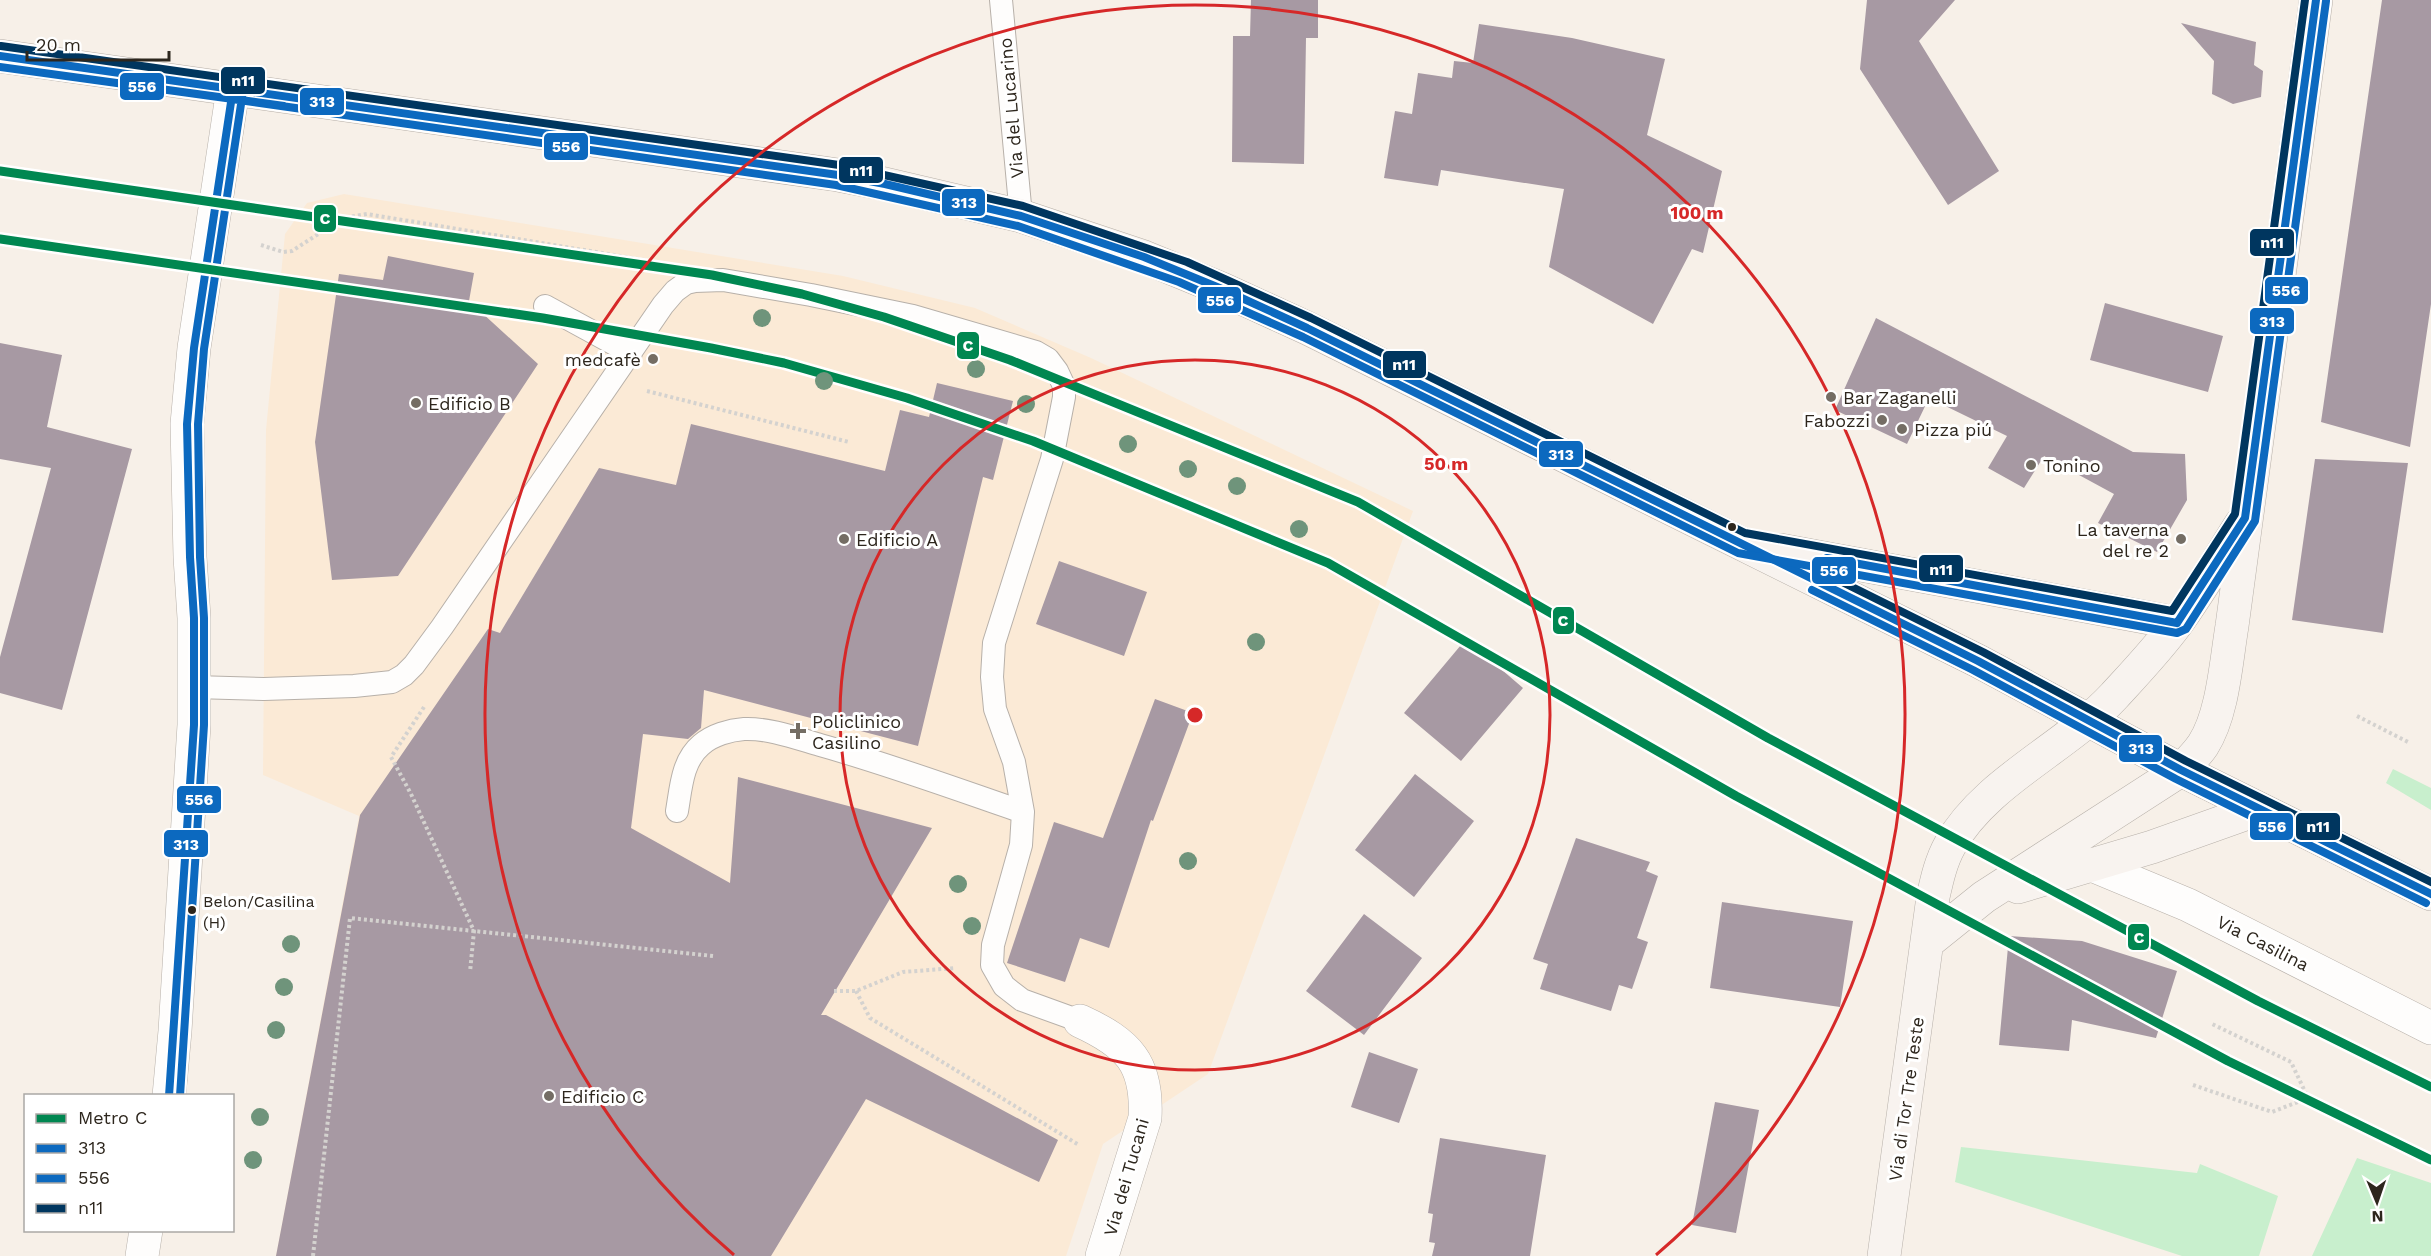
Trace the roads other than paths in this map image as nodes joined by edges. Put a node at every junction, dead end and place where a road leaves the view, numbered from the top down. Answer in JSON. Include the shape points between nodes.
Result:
{"nodes":[{"id":1,"x":1001,"y":0,"type":"edge"},
{"id":2,"x":2316,"y":0,"type":"edge"},
{"id":3,"x":0,"y":56,"type":"edge"},
{"id":4,"x":233,"y":89,"type":"junction"},
{"id":5,"x":1021,"y":216,"type":"junction"},
{"id":6,"x":545,"y":306,"type":"dead end"},
{"id":7,"x":631,"y":353,"type":"junction"},
{"id":8,"x":2245,"y":518,"type":"junction"},
{"id":9,"x":1742,"y":543,"type":"junction"},
{"id":10,"x":2177,"y":623,"type":"junction"},
{"id":11,"x":194,"y":687,"type":"junction"},
{"id":12,"x":2087,"y":721,"type":"junction"},
{"id":13,"x":2181,"y":770,"type":"junction"},
{"id":14,"x":2259,"y":809,"type":"junction"},
{"id":15,"x":677,"y":811,"type":"dead end"},
{"id":16,"x":1023,"y":812,"type":"junction"},
{"id":17,"x":2092,"y":865,"type":"junction"},
{"id":18,"x":2431,"y":894,"type":"edge"},
{"id":19,"x":1984,"y":897,"type":"junction"},
{"id":20,"x":1928,"y":942,"type":"junction"},
{"id":21,"x":1080,"y":1021,"type":"joint"},
{"id":22,"x":2431,"y":1028,"type":"edge"},
{"id":23,"x":169,"y":1094,"type":"edge"},
{"id":24,"x":146,"y":1232,"type":"edge"},
{"id":25,"x":142,"y":1256,"type":"edge"},
{"id":26,"x":1102,"y":1256,"type":"edge"},
{"id":27,"x":1884,"y":1256,"type":"edge"}],
"edges":[{"from":1,"to":5,"type":"lane","name":"Via del Lucarino"},
{"from":2,"to":8,"type":"street"},
{"from":3,"to":4,"type":"street"},
{"from":4,"to":5,"type":"street","via":[[838,176]]},
{"from":4,"to":11,"type":"street","via":[[194,348],[187,424]]},
{"from":5,"to":9,"type":"street","via":[[1144,257],[1243,298]]},
{"from":6,"to":7,"type":"lane"},
{"from":7,"to":11,"type":"lane","via":[[442,627],[404,675],[392,682],[354,686]]},
{"from":7,"to":16,"type":"lane","via":[[675,291],[695,281],[714,280],[913,316],[1036,352],[1052,363],[1064,386],[1061,421],[994,643],[995,709],[1018,777]]},
{"from":8,"to":10,"type":"street","name":"Via di Tor Tre Teste"},
{"from":8,"to":13,"type":"street","via":[[2216,715],[2203,745]]},
{"from":9,"to":10,"type":"street"},
{"from":9,"to":12,"type":"street","via":[[1978,661]]},
{"from":10,"to":12,"type":"street","name":"Via di Tor Tre Teste"},
{"from":11,"to":23,"type":"street","via":[[191,787]]},
{"from":12,"to":13,"type":"street"},
{"from":12,"to":20,"type":"street","name":"Via di Tor Tre Teste","via":[[1994,795],[1950,845],[1936,882]]},
{"from":13,"to":14,"type":"street"},
{"from":13,"to":19,"type":"street"},
{"from":14,"to":17,"type":"street"},
{"from":14,"to":18,"type":"street"},
{"from":15,"to":16,"type":"lane","via":[[689,757],[702,743],[722,733],[744,729],[767,731],[850,753]]},
{"from":16,"to":21,"type":"lane","via":[[1021,845],[993,945],[992,965],[1004,986],[1022,1000]]},
{"from":17,"to":19,"type":"street"},
{"from":17,"to":22,"type":"street","name":"Via Casilina","via":[[2188,905]]},
{"from":19,"to":20,"type":"street"},
{"from":20,"to":27,"type":"street","name":"Via di Tor Tre Teste"},
{"from":21,"to":26,"type":"street","name":"Via dei Tucani","via":[[1127,1052],[1142,1073],[1146,1094],[1145,1118]]},
{"from":24,"to":25,"type":"street"}]}
